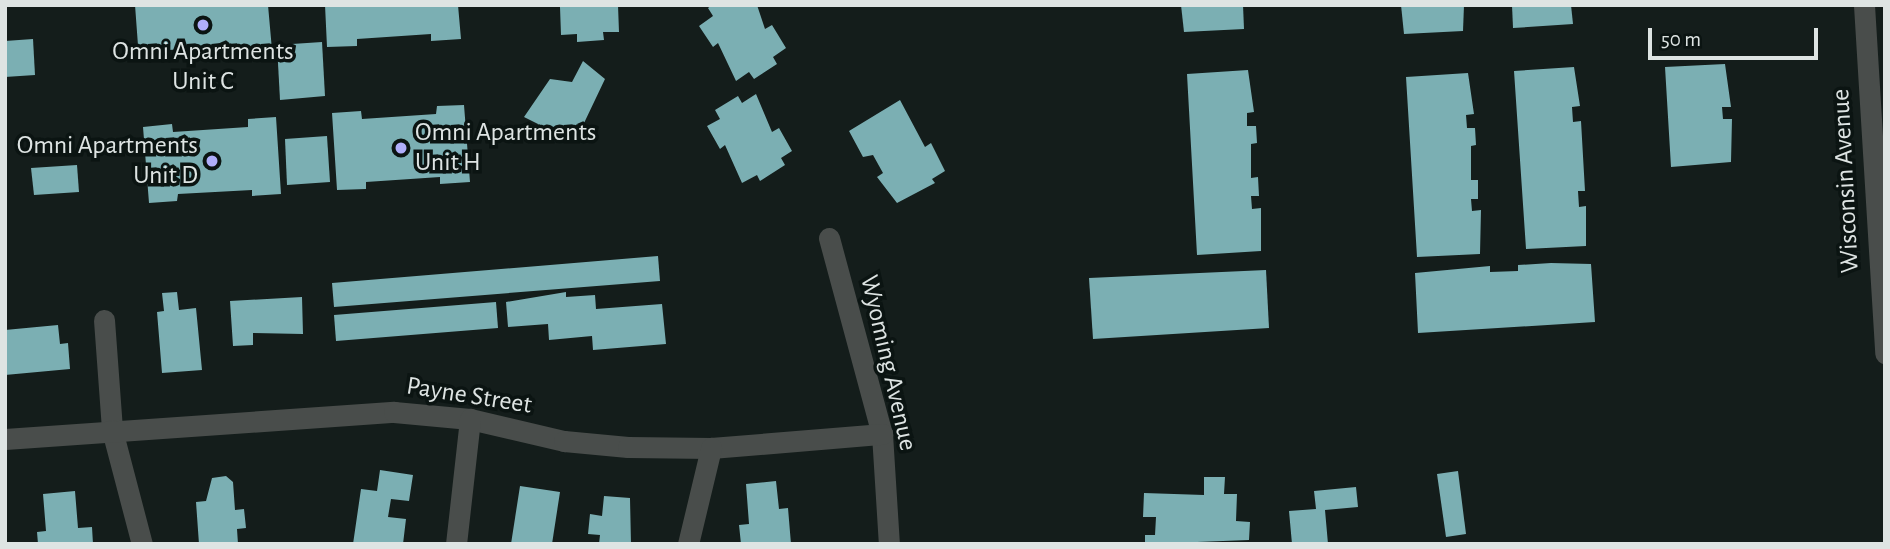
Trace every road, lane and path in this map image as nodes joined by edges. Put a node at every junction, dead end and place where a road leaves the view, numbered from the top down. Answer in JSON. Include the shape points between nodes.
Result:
{"nodes":[{"id":1,"x":1864,"y":5,"type":"edge"},
{"id":2,"x":829,"y":238,"type":"dead end"},
{"id":3,"x":104,"y":320,"type":"dead end"},
{"id":4,"x":1885,"y":353,"type":"edge"},
{"id":5,"x":470,"y":419,"type":"junction"},
{"id":6,"x":112,"y":430,"type":"junction"},
{"id":7,"x":882,"y":434,"type":"junction"},
{"id":8,"x":5,"y":439,"type":"edge"},
{"id":9,"x":711,"y":448,"type":"junction"},
{"id":10,"x":142,"y":544,"type":"edge"},
{"id":11,"x":456,"y":544,"type":"edge"},
{"id":12,"x":688,"y":544,"type":"edge"},
{"id":13,"x":889,"y":544,"type":"edge"}],
"edges":[{"from":1,"to":4,"type":"street","name":"Wisconsin Avenue"},
{"from":2,"to":7,"type":"street","name":"Wyoming Avenue"},
{"from":3,"to":6,"type":"street"},
{"from":5,"to":6,"type":"street","name":"Payne Street","via":[[394,412]]},
{"from":5,"to":9,"type":"street","name":"Payne Street","via":[[564,441]]},
{"from":5,"to":11,"type":"street"},
{"from":6,"to":8,"type":"street","name":"Payne Street"},
{"from":6,"to":10,"type":"street"},
{"from":7,"to":9,"type":"street","name":"Payne Street"},
{"from":7,"to":13,"type":"street","name":"Wyoming Avenue"},
{"from":9,"to":12,"type":"street"}]}
